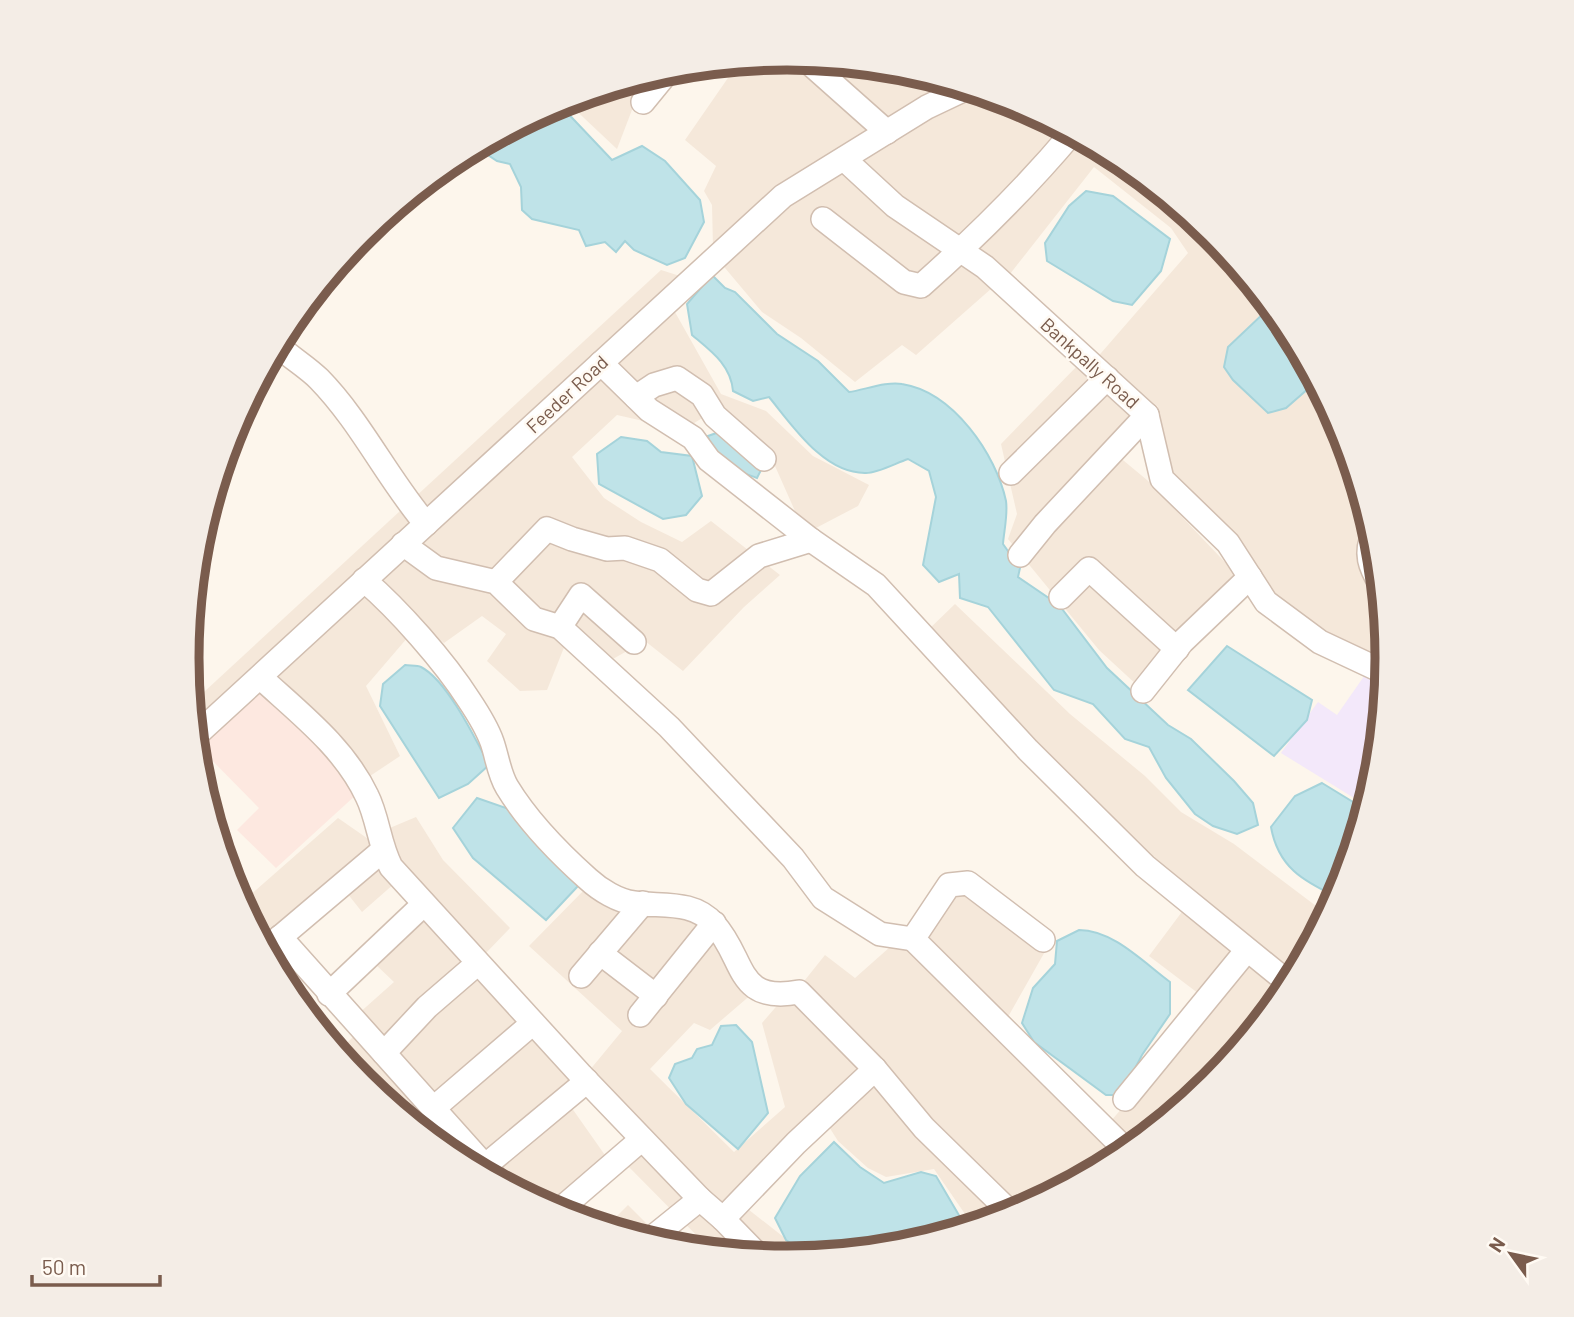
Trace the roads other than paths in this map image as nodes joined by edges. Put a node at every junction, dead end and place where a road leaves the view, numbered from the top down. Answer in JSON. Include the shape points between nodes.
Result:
{"nodes":[{"id":1,"x":818,"y":71,"type":"edge"},
{"id":2,"x":657,"y":85,"type":"edge"},
{"id":3,"x":955,"y":95,"type":"edge"},
{"id":4,"x":643,"y":102,"type":"dead end"},
{"id":5,"x":887,"y":132,"type":"junction"},
{"id":6,"x":1066,"y":141,"type":"edge"},
{"id":7,"x":844,"y":159,"type":"junction"},
{"id":8,"x":823,"y":219,"type":"dead end"},
{"id":9,"x":960,"y":251,"type":"junction"},
{"id":10,"x":285,"y":351,"type":"edge"},
{"id":11,"x":601,"y":363,"type":"junction"},
{"id":12,"x":1107,"y":377,"type":"junction"},
{"id":13,"x":636,"y":397,"type":"junction"},
{"id":14,"x":1147,"y":415,"type":"junction"},
{"id":15,"x":764,"y":459,"type":"dead end"},
{"id":16,"x":1011,"y":472,"type":"dead end"},
{"id":17,"x":426,"y":524,"type":"junction"},
{"id":18,"x":811,"y":540,"type":"junction"},
{"id":19,"x":403,"y":544,"type":"junction"},
{"id":20,"x":1020,"y":555,"type":"dead end"},
{"id":21,"x":1250,"y":578,"type":"junction"},
{"id":22,"x":364,"y":580,"type":"junction"},
{"id":23,"x":496,"y":582,"type":"junction"},
{"id":24,"x":1061,"y":597,"type":"dead end"},
{"id":25,"x":560,"y":627,"type":"junction"},
{"id":26,"x":634,"y":642,"type":"dead end"},
{"id":27,"x":1177,"y":649,"type":"junction"},
{"id":28,"x":1375,"y":671,"type":"edge"},
{"id":29,"x":260,"y":677,"type":"junction"},
{"id":30,"x":1143,"y":691,"type":"dead end"},
{"id":31,"x":203,"y":729,"type":"edge"},
{"id":32,"x":382,"y":851,"type":"junction"},
{"id":33,"x":643,"y":903,"type":"junction"},
{"id":34,"x":424,"y":904,"type":"junction"},
{"id":35,"x":714,"y":923,"type":"junction"},
{"id":36,"x":913,"y":939,"type":"junction"},
{"id":37,"x":1043,"y":940,"type":"dead end"},
{"id":38,"x":272,"y":943,"type":"edge"},
{"id":39,"x":1247,"y":950,"type":"junction"},
{"id":40,"x":600,"y":953,"type":"junction"},
{"id":41,"x":478,"y":963,"type":"junction"},
{"id":42,"x":581,"y":976,"type":"dead end"},
{"id":43,"x":1281,"y":977,"type":"edge"},
{"id":44,"x":329,"y":994,"type":"junction"},
{"id":45,"x":656,"y":996,"type":"junction"},
{"id":46,"x":640,"y":1015,"type":"dead end"},
{"id":47,"x":533,"y":1023,"type":"junction"},
{"id":48,"x":384,"y":1052,"type":"junction"},
{"id":49,"x":875,"y":1069,"type":"junction"},
{"id":50,"x":587,"y":1081,"type":"junction"},
{"id":51,"x":1125,"y":1099,"type":"dead end"},
{"id":52,"x":435,"y":1107,"type":"junction"},
{"id":53,"x":642,"y":1139,"type":"junction"},
{"id":54,"x":1120,"y":1144,"type":"edge"},
{"id":55,"x":470,"y":1154,"type":"edge"},
{"id":56,"x":478,"y":1159,"type":"edge"},
{"id":57,"x":699,"y":1199,"type":"junction"},
{"id":58,"x":567,"y":1204,"type":"edge"},
{"id":59,"x":1003,"y":1205,"type":"edge"},
{"id":60,"x":723,"y":1219,"type":"junction"},
{"id":61,"x":658,"y":1233,"type":"edge"},
{"id":62,"x":744,"y":1245,"type":"edge"}],
"edges":[{"from":1,"to":5,"type":"street"},
{"from":2,"to":4,"type":"street"},
{"from":3,"to":5,"type":"street","name":"Feeder Road"},
{"from":5,"to":7,"type":"street","name":"Feeder Road"},
{"from":6,"to":9,"type":"street","via":[[1033,180]]},
{"from":7,"to":9,"type":"street","name":"Bankpally Road","via":[[895,206]]},
{"from":7,"to":11,"type":"street","name":"Feeder Road","via":[[783,195]]},
{"from":8,"to":9,"type":"street","via":[[913,286],[921,286]]},
{"from":9,"to":12,"type":"street","name":"Bankpally Road","via":[[985,267]]},
{"from":10,"to":17,"type":"street","via":[[318,377],[359,427],[401,495]]},
{"from":11,"to":13,"type":"street"},
{"from":11,"to":17,"type":"street","name":"Feeder Road"},
{"from":12,"to":14,"type":"street","name":"Bankpally Road"},
{"from":12,"to":16,"type":"street"},
{"from":13,"to":15,"type":"street","via":[[677,378],[702,395],[715,416]]},
{"from":13,"to":18,"type":"street","via":[[693,438],[709,460]]},
{"from":14,"to":20,"type":"street"},
{"from":14,"to":21,"type":"street","name":"Bankpally Road","via":[[1162,479],[1228,543]]},
{"from":17,"to":19,"type":"street","name":"Feeder Road"},
{"from":18,"to":23,"type":"street","via":[[759,556],[711,594],[697,590],[660,561],[547,528]]},
{"from":18,"to":39,"type":"street","via":[[876,585],[1028,750],[1116,837]]},
{"from":19,"to":22,"type":"street","name":"Feeder Road"},
{"from":19,"to":23,"type":"street","via":[[436,568]]},
{"from":21,"to":27,"type":"street"},
{"from":21,"to":28,"type":"street","name":"Bankpally Road","via":[[1266,602],[1320,642]]},
{"from":22,"to":29,"type":"street","name":"Feeder Road"},
{"from":22,"to":33,"type":"street","via":[[386,599],[469,699],[491,740],[506,786],[530,817],[589,880],[612,896]]},
{"from":23,"to":25,"type":"street","via":[[534,619]]},
{"from":24,"to":27,"type":"street","via":[[1089,569]]},
{"from":25,"to":26,"type":"street","via":[[581,595]]},
{"from":25,"to":36,"type":"street","via":[[669,727],[793,858],[823,898],[880,934]]},
{"from":27,"to":30,"type":"street"},
{"from":29,"to":31,"type":"street","name":"Feeder Road"},
{"from":29,"to":32,"type":"street","via":[[344,755],[368,797]]},
{"from":32,"to":34,"type":"street"},
{"from":32,"to":38,"type":"street"},
{"from":33,"to":35,"type":"street","via":[[690,909]]},
{"from":33,"to":40,"type":"street"},
{"from":34,"to":41,"type":"street"},
{"from":34,"to":44,"type":"street"},
{"from":35,"to":45,"type":"street"},
{"from":35,"to":49,"type":"street","via":[[744,978],[761,992],[778,996],[799,992]]},
{"from":36,"to":37,"type":"street","via":[[949,885],[968,883]]},
{"from":36,"to":54,"type":"street"},
{"from":38,"to":44,"type":"street"},
{"from":39,"to":43,"type":"street"},
{"from":39,"to":51,"type":"street"},
{"from":40,"to":42,"type":"street"},
{"from":40,"to":45,"type":"street"},
{"from":41,"to":47,"type":"street"},
{"from":41,"to":48,"type":"street"},
{"from":44,"to":48,"type":"street"},
{"from":45,"to":46,"type":"street"},
{"from":47,"to":50,"type":"street"},
{"from":47,"to":52,"type":"street"},
{"from":48,"to":52,"type":"street"},
{"from":49,"to":59,"type":"street","via":[[924,1128]]},
{"from":49,"to":60,"type":"street"},
{"from":50,"to":53,"type":"street"},
{"from":50,"to":56,"type":"street"},
{"from":52,"to":55,"type":"street"},
{"from":53,"to":57,"type":"street"},
{"from":53,"to":58,"type":"street"},
{"from":57,"to":60,"type":"street"},
{"from":57,"to":61,"type":"street"},
{"from":60,"to":62,"type":"street"}]}
